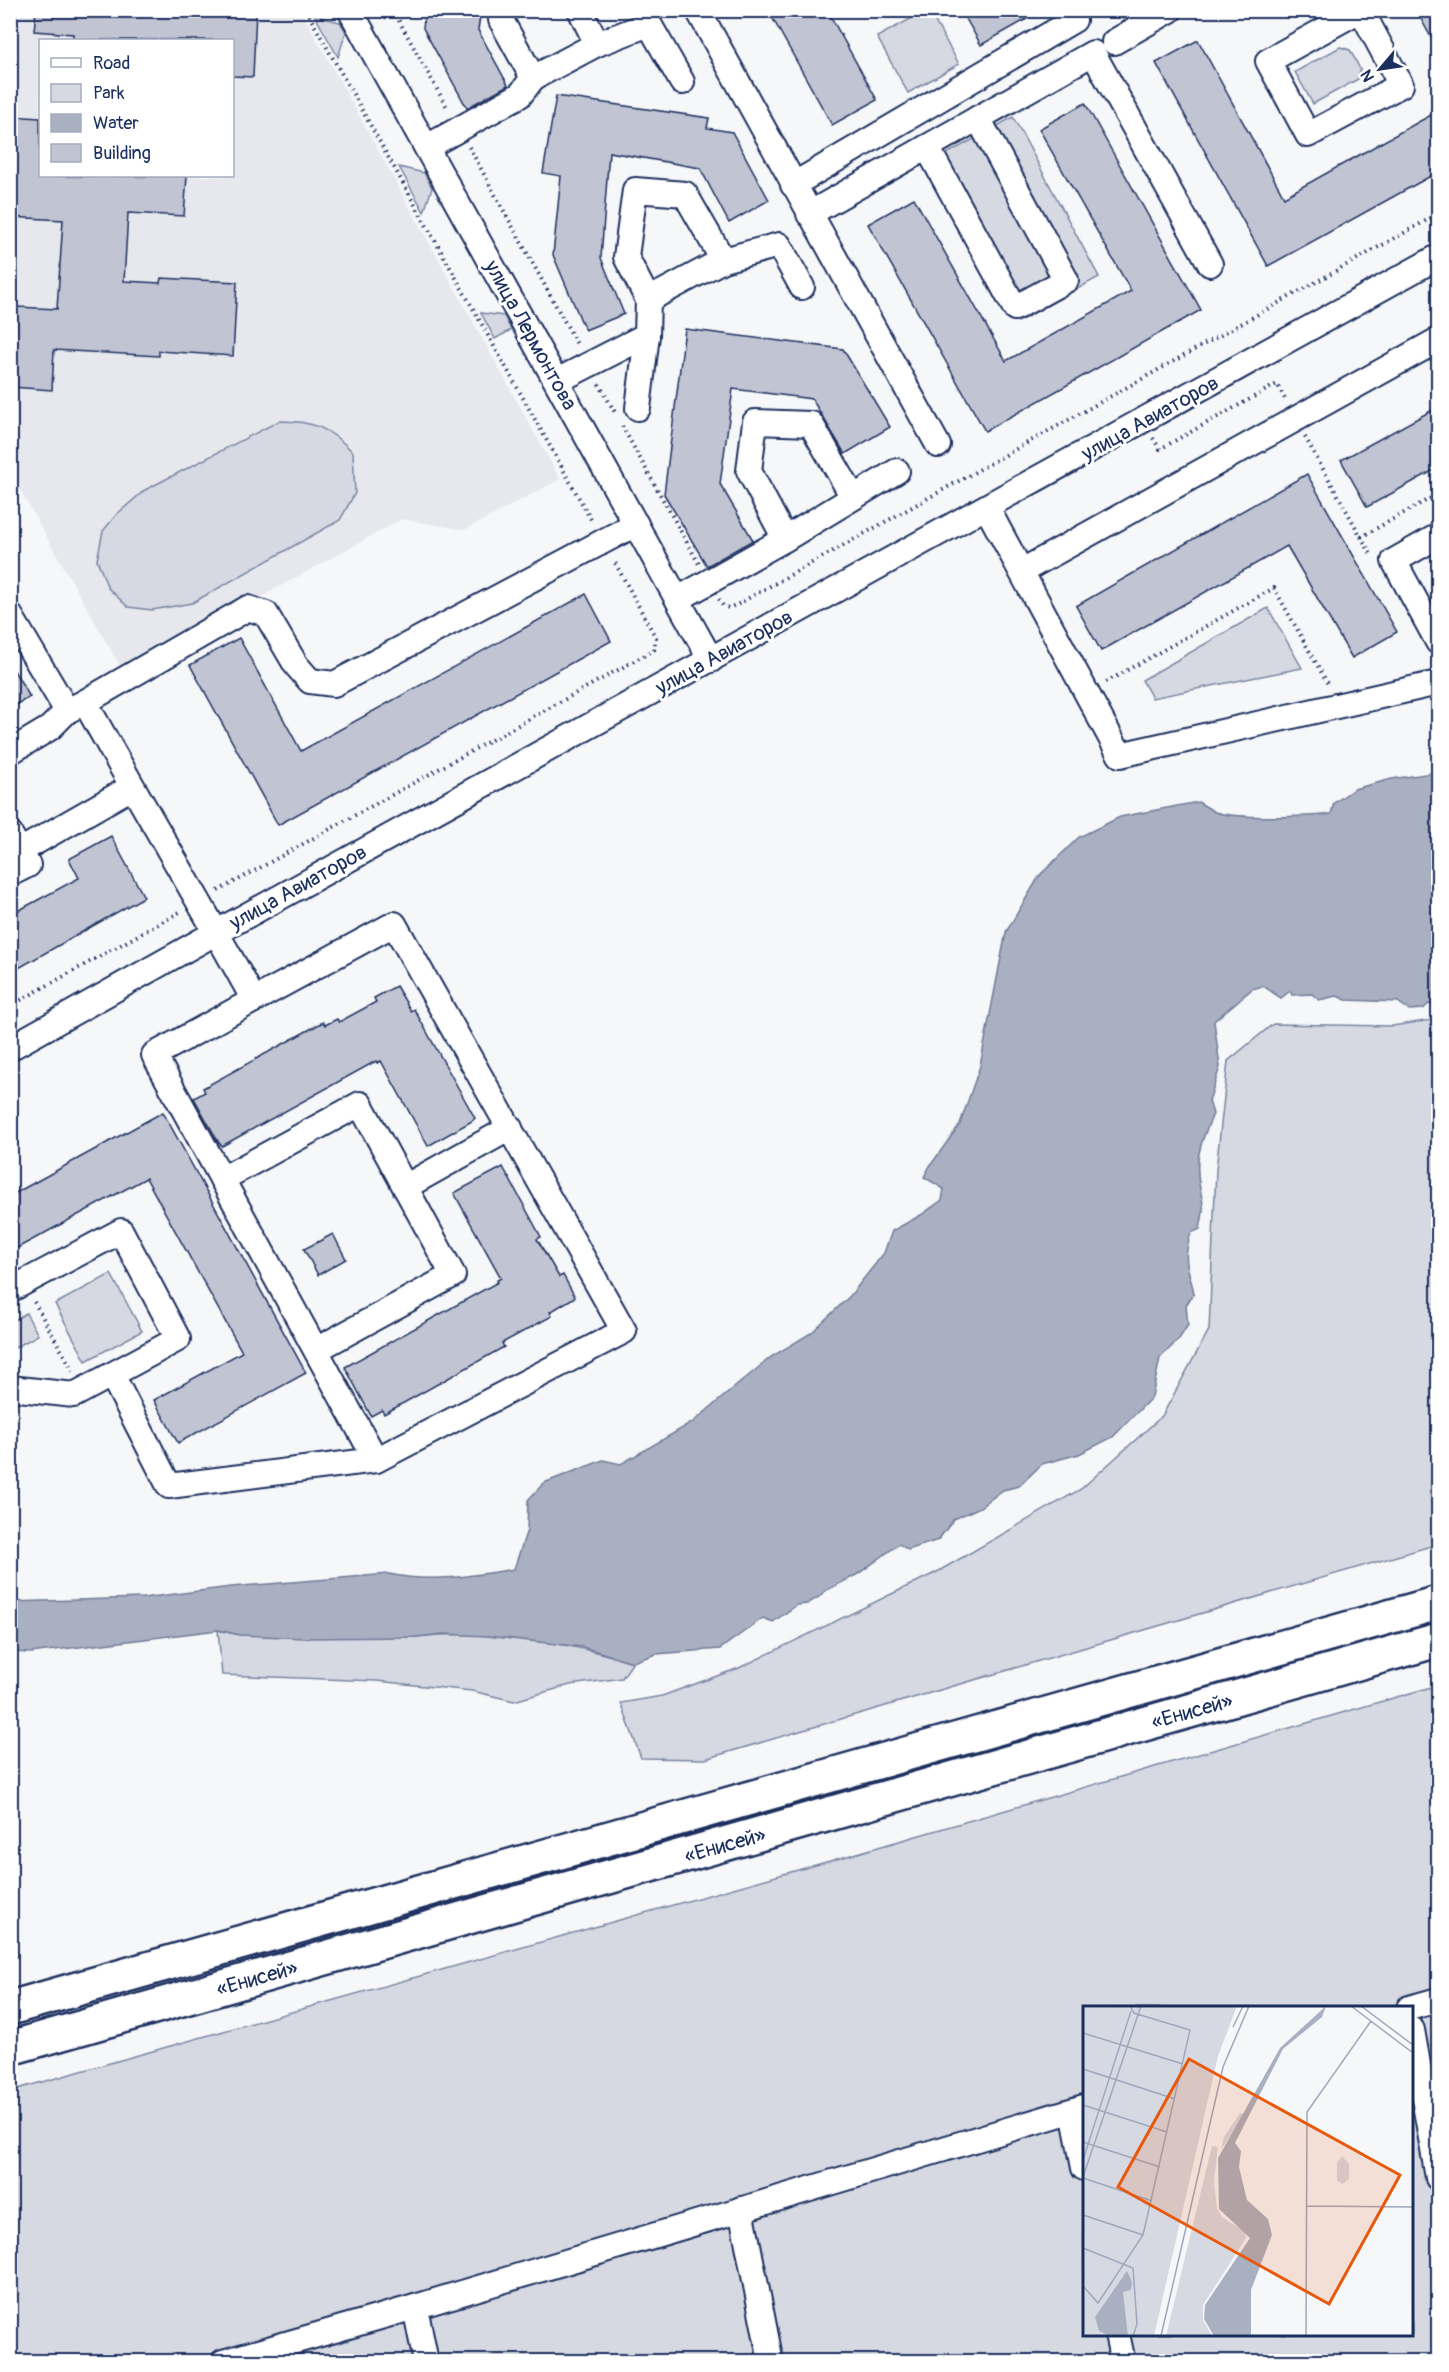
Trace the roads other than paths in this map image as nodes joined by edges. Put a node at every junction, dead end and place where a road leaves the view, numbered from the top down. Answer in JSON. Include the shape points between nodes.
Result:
{"nodes":[{"id":1,"x":350,"y":10,"type":"edge"},
{"id":2,"x":502,"y":10,"type":"edge"},
{"id":3,"x":580,"y":10,"type":"edge"},
{"id":4,"x":698,"y":10,"type":"edge"},
{"id":5,"x":1068,"y":10,"type":"edge"},
{"id":6,"x":1170,"y":10,"type":"edge"},
{"id":7,"x":1360,"y":10,"type":"edge"},
{"id":8,"x":1114,"y":42,"type":"dead end"},
{"id":9,"x":597,"y":44,"type":"junction"},
{"id":10,"x":533,"y":78,"type":"junction"},
{"id":11,"x":682,"y":82,"type":"dead end"},
{"id":12,"x":978,"y":118,"type":"junction"},
{"id":13,"x":427,"y":147,"type":"junction"},
{"id":14,"x":927,"y":147,"type":"junction"},
{"id":15,"x":793,"y":185,"type":"junction"},
{"id":16,"x":809,"y":214,"type":"junction"},
{"id":17,"x":1438,"y":257,"type":"edge"},
{"id":18,"x":723,"y":260,"type":"junction"},
{"id":19,"x":1210,"y":264,"type":"dead end"},
{"id":20,"x":802,"y":287,"type":"dead end"},
{"id":21,"x":648,"y":300,"type":"junction"},
{"id":22,"x":647,"y":335,"type":"junction"},
{"id":23,"x":1438,"y":340,"type":"edge"},
{"id":24,"x":557,"y":381,"type":"junction"},
{"id":25,"x":638,"y":408,"type":"dead end"},
{"id":26,"x":938,"y":445,"type":"dead end"},
{"id":27,"x":897,"y":471,"type":"dead end"},
{"id":28,"x":853,"y":497,"type":"junction"},
{"id":29,"x":987,"y":508,"type":"junction"},
{"id":30,"x":636,"y":524,"type":"junction"},
{"id":31,"x":1438,"y":536,"type":"edge"},
{"id":32,"x":785,"y":539,"type":"junction"},
{"id":33,"x":1022,"y":571,"type":"junction"},
{"id":34,"x":678,"y":599,"type":"junction"},
{"id":35,"x":10,"y":615,"type":"edge"},
{"id":36,"x":1438,"y":642,"type":"edge"},
{"id":37,"x":711,"y":660,"type":"junction"},
{"id":38,"x":1438,"y":682,"type":"edge"},
{"id":39,"x":76,"y":706,"type":"junction"},
{"id":40,"x":10,"y":752,"type":"edge"},
{"id":41,"x":132,"y":787,"type":"junction"},
{"id":42,"x":15,"y":843,"type":"edge"},
{"id":43,"x":10,"y":874,"type":"edge"},
{"id":44,"x":217,"y":932,"type":"junction"},
{"id":45,"x":254,"y":1000,"type":"junction"},
{"id":46,"x":10,"y":1048,"type":"edge"},
{"id":47,"x":510,"y":1128,"type":"junction"},
{"id":48,"x":222,"y":1179,"type":"junction"},
{"id":49,"x":405,"y":1187,"type":"junction"},
{"id":50,"x":17,"y":1287,"type":"edge"},
{"id":51,"x":316,"y":1350,"type":"junction"},
{"id":52,"x":111,"y":1375,"type":"junction"},
{"id":53,"x":10,"y":1388,"type":"edge"},
{"id":54,"x":376,"y":1460,"type":"junction"},
{"id":55,"x":1438,"y":1603,"type":"edge"},
{"id":56,"x":1438,"y":1640,"type":"edge"},
{"id":57,"x":1438,"y":2000,"type":"edge"},
{"id":58,"x":1413,"y":2006,"type":"edge"},
{"id":59,"x":10,"y":2008,"type":"edge"},
{"id":60,"x":1413,"y":2036,"type":"edge"},
{"id":61,"x":10,"y":2048,"type":"edge"},
{"id":62,"x":1079,"y":2109,"type":"edge"},
{"id":63,"x":1083,"y":2156,"type":"edge"},
{"id":64,"x":1438,"y":2178,"type":"edge"},
{"id":65,"x":741,"y":2209,"type":"junction"},
{"id":66,"x":415,"y":2307,"type":"junction"},
{"id":67,"x":1117,"y":2336,"type":"edge"},
{"id":68,"x":223,"y":2361,"type":"edge"},
{"id":69,"x":426,"y":2361,"type":"edge"},
{"id":70,"x":771,"y":2361,"type":"edge"},
{"id":71,"x":1123,"y":2361,"type":"edge"}],
"edges":[{"from":1,"to":13,"type":"street","name":"улица Лермонтова"},
{"from":2,"to":10,"type":"street","via":[[501,20]]},
{"from":3,"to":9,"type":"street"},
{"from":4,"to":15,"type":"street"},
{"from":5,"to":15,"type":"street","via":[[1074,20]]},
{"from":6,"to":8,"type":"street"},
{"from":7,"to":7,"type":"street","via":[[1268,61],[1308,135],[1401,85]]},
{"from":9,"to":10,"type":"street"},
{"from":9,"to":11,"type":"street","via":[[649,24]]},
{"from":10,"to":13,"type":"street","via":[[520,95]]},
{"from":12,"to":14,"type":"street"},
{"from":12,"to":14,"type":"street","via":[[1066,280],[1015,308]]},
{"from":12,"to":19,"type":"street","via":[[1093,52]]},
{"from":13,"to":24,"type":"street","name":"улица Лермонтова"},
{"from":14,"to":16,"type":"street"},
{"from":15,"to":16,"type":"street"},
{"from":16,"to":26,"type":"street"},
{"from":17,"to":29,"type":"street","name":"улица Авиаторов"},
{"from":18,"to":20,"type":"street","via":[[779,245]]},
{"from":18,"to":21,"type":"street"},
{"from":18,"to":21,"type":"street","via":[[686,194],[635,190],[626,258]]},
{"from":21,"to":22,"type":"street"},
{"from":22,"to":24,"type":"street"},
{"from":22,"to":25,"type":"street"},
{"from":23,"to":33,"type":"street"},
{"from":24,"to":30,"type":"street","name":"улица Лермонтова"},
{"from":27,"to":28,"type":"street"},
{"from":28,"to":32,"type":"street"},
{"from":28,"to":32,"type":"street","via":[[811,424],[755,422],[748,471]]},
{"from":29,"to":33,"type":"street"},
{"from":29,"to":37,"type":"street","name":"улица Авиаторов"},
{"from":30,"to":34,"type":"street","name":"улица Лермонтова"},
{"from":30,"to":39,"type":"street","via":[[334,684],[310,681],[266,614],[248,608]]},
{"from":31,"to":36,"type":"street","via":[[1394,561]]},
{"from":32,"to":34,"type":"street"},
{"from":33,"to":38,"type":"street","via":[[1120,755]]},
{"from":34,"to":37,"type":"street","name":"улица Лермонтова"},
{"from":35,"to":39,"type":"street"},
{"from":37,"to":44,"type":"street","name":"улица Авиаторов"},
{"from":39,"to":40,"type":"street","via":[[50,728]]},
{"from":39,"to":41,"type":"street"},
{"from":41,"to":42,"type":"street"},
{"from":41,"to":44,"type":"street"},
{"from":42,"to":43,"type":"street","via":[[28,865]]},
{"from":44,"to":45,"type":"street"},
{"from":44,"to":46,"type":"street","name":"улица Авиаторов"},
{"from":45,"to":47,"type":"street","via":[[394,924]]},
{"from":45,"to":48,"type":"street","via":[[154,1055]]},
{"from":47,"to":49,"type":"street"},
{"from":47,"to":54,"type":"street","via":[[624,1331]]},
{"from":48,"to":49,"type":"street","via":[[360,1104]]},
{"from":48,"to":51,"type":"street"},
{"from":49,"to":51,"type":"street","via":[[453,1275]]},
{"from":50,"to":52,"type":"street","via":[[121,1231],[178,1339]]},
{"from":51,"to":54,"type":"street"},
{"from":52,"to":53,"type":"street","via":[[74,1395]]},
{"from":52,"to":54,"type":"street","via":[[169,1486]]},
{"from":55,"to":59,"type":"highway","name":"«Енисей»"},
{"from":56,"to":61,"type":"highway","name":"«Енисей»"},
{"from":57,"to":58,"type":"street"},
{"from":60,"to":64,"type":"street"},
{"from":62,"to":63,"type":"street"},
{"from":62,"to":65,"type":"street"},
{"from":65,"to":66,"type":"street"},
{"from":65,"to":70,"type":"street"},
{"from":66,"to":68,"type":"street"},
{"from":66,"to":69,"type":"street"},
{"from":67,"to":71,"type":"street"}]}
